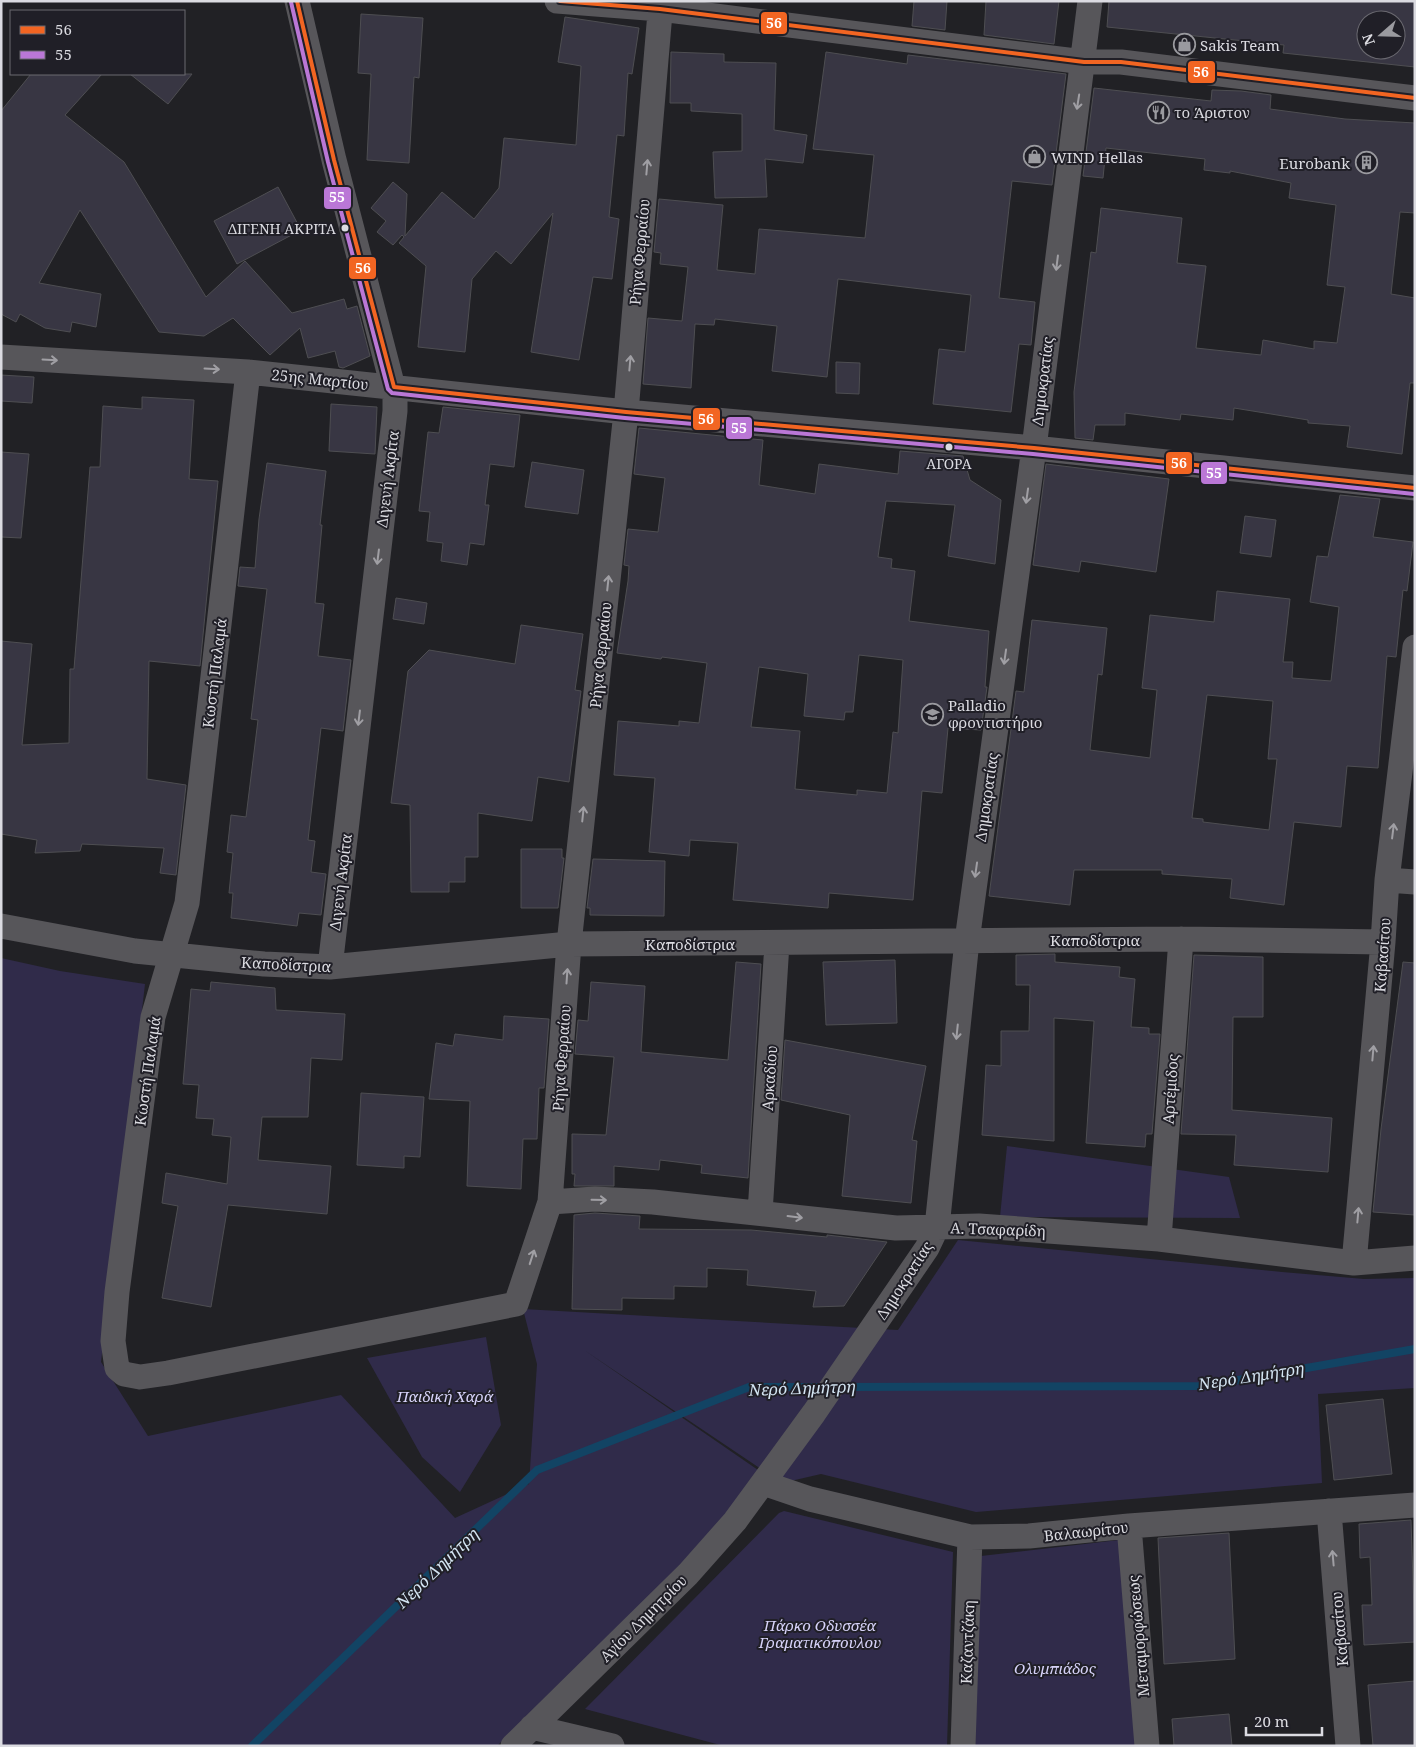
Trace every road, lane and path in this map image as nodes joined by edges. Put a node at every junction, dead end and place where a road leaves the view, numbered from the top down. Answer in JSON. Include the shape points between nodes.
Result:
{"nodes":[{"id":1,"x":297,"y":1,"type":"edge"},
{"id":2,"x":557,"y":1,"type":"edge"},
{"id":3,"x":1090,"y":1,"type":"edge"},
{"id":4,"x":661,"y":5,"type":"edge"},
{"id":5,"x":1084,"y":62,"type":"junction"},
{"id":6,"x":1415,"y":98,"type":"edge"},
{"id":7,"x":1,"y":357,"type":"edge"},
{"id":8,"x":248,"y":372,"type":"junction"},
{"id":9,"x":394,"y":386,"type":"junction"},
{"id":10,"x":626,"y":412,"type":"junction"},
{"id":11,"x":1034,"y":448,"type":"junction"},
{"id":12,"x":1415,"y":488,"type":"edge"},
{"id":13,"x":1415,"y":647,"type":"edge"},
{"id":14,"x":1387,"y":880,"type":"junction"},
{"id":15,"x":1415,"y":882,"type":"edge"},
{"id":16,"x":1,"y":926,"type":"edge"},
{"id":17,"x":1181,"y":939,"type":"junction"},
{"id":18,"x":967,"y":941,"type":"junction"},
{"id":19,"x":1383,"y":942,"type":"junction"},
{"id":20,"x":777,"y":943,"type":"junction"},
{"id":21,"x":569,"y":944,"type":"junction"},
{"id":22,"x":173,"y":955,"type":"junction"},
{"id":23,"x":330,"y":967,"type":"junction"},
{"id":24,"x":550,"y":1202,"type":"junction"},
{"id":25,"x":760,"y":1213,"type":"junction"},
{"id":26,"x":937,"y":1227,"type":"junction"},
{"id":27,"x":1159,"y":1239,"type":"junction"},
{"id":28,"x":1415,"y":1258,"type":"edge"},
{"id":29,"x":1354,"y":1263,"type":"junction"},
{"id":30,"x":516,"y":1304,"type":"joint"},
{"id":31,"x":763,"y":1484,"type":"junction"},
{"id":32,"x":1415,"y":1506,"type":"edge"},
{"id":33,"x":1329,"y":1511,"type":"junction"},
{"id":34,"x":1129,"y":1526,"type":"junction"},
{"id":35,"x":970,"y":1537,"type":"junction"},
{"id":36,"x":532,"y":1727,"type":"junction"},
{"id":37,"x":514,"y":1746,"type":"edge"},
{"id":38,"x":612,"y":1746,"type":"edge"},
{"id":39,"x":963,"y":1746,"type":"edge"},
{"id":40,"x":1147,"y":1746,"type":"edge"},
{"id":41,"x":1348,"y":1746,"type":"edge"}],
"edges":[{"from":1,"to":9,"type":"street","name":"Διγενή Ακρίτα","via":[[334,160]]},
{"from":2,"to":4,"type":"street"},
{"from":3,"to":5,"type":"street","name":"Δημοκρατίας"},
{"from":4,"to":5,"type":"street"},
{"from":10,"to":4,"type":"street","name":"Ρήγα Φερραίου","one_way":true},
{"from":5,"to":6,"type":"street","via":[[1121,62]]},
{"from":5,"to":11,"type":"street","name":"Δημοκρατίας","one_way":true},
{"from":7,"to":8,"type":"street","name":"25ης Μαρτίου","one_way":true},
{"from":8,"to":9,"type":"street","name":"25ης Μαρτίου"},
{"from":8,"to":22,"type":"street","name":"Κωστή Παλαμά","via":[[187,904]]},
{"from":9,"to":10,"type":"street","name":"25ης Μαρτίου"},
{"from":9,"to":23,"type":"street","name":"Διγενή Ακρίτα","one_way":true,"via":[[395,411]]},
{"from":10,"to":11,"type":"street","name":"25ης Μαρτίου"},
{"from":21,"to":10,"type":"street","name":"Ρήγα Φερραίου","one_way":true},
{"from":11,"to":12,"type":"street","name":"25ης Μαρτίου"},
{"from":11,"to":18,"type":"street","name":"Δημοκρατίας","one_way":true},
{"from":14,"to":13,"type":"street","name":"Καβασίτου","one_way":true},
{"from":14,"to":15,"type":"street"},
{"from":14,"to":19,"type":"street","name":"Καβασίτου"},
{"from":16,"to":22,"type":"street","name":"Καποδίστρια"},
{"from":17,"to":18,"type":"street","name":"Καποδίστρια"},
{"from":17,"to":19,"type":"street","name":"Καποδίστρια"},
{"from":17,"to":27,"type":"street","name":"Αρτέμιδος"},
{"from":18,"to":20,"type":"street","name":"Καποδίστρια"},
{"from":18,"to":26,"type":"street","name":"Δημοκρατίας","one_way":true},
{"from":29,"to":19,"type":"street","name":"Καβασίτου","one_way":true},
{"from":20,"to":21,"type":"street","name":"Καποδίστρια"},
{"from":20,"to":25,"type":"street","name":"Αρκαδίου"},
{"from":21,"to":23,"type":"street","name":"Καποδίστρια"},
{"from":24,"to":21,"type":"street","name":"Ρήγα Φερραίου","one_way":true},
{"from":22,"to":23,"type":"street","name":"Καποδίστρια"},
{"from":22,"to":30,"type":"street","name":"Κωστή Παλαμά","via":[[160,990],[152,1027],[117,1292],[113,1341],[117,1368],[131,1376],[168,1373]]},
{"from":24,"to":25,"type":"street","name":"Α. Τσαφαρίδη","one_way":true,"via":[[596,1199]]},
{"from":30,"to":24,"type":"street","name":"Ρήγα Φερραίου","one_way":true},
{"from":25,"to":26,"type":"street","name":"Α. Τσαφαρίδη","one_way":true,"via":[[896,1228]]},
{"from":26,"to":27,"type":"street","name":"Α. Τσαφαρίδη","via":[[979,1226]]},
{"from":26,"to":31,"type":"street","name":"Δημοκρατίας","via":[[927,1248]]},
{"from":27,"to":29,"type":"street","name":"Α. Τσαφαρίδη"},
{"from":28,"to":29,"type":"street","name":"Α. Τσαφαρίδη"},
{"from":31,"to":35,"type":"street","name":"Βαλαωρίτου","via":[[810,1499]]},
{"from":31,"to":36,"type":"street","name":"Αγίου Δημητρίου","via":[[736,1521],[688,1574]]},
{"from":32,"to":33,"type":"street","name":"Βαλαωρίτου"},
{"from":33,"to":34,"type":"street","name":"Βαλαωρίτου"},
{"from":41,"to":33,"type":"street","name":"Καβασίτου","one_way":true},
{"from":34,"to":35,"type":"street","name":"Βαλαωρίτου","via":[[1029,1536]]},
{"from":34,"to":40,"type":"street","name":"Μεταμορφώσεως"},
{"from":35,"to":39,"type":"street","name":"Καζαντζάκη"},
{"from":36,"to":37,"type":"street","name":"Αγίου Δημητρίου"},
{"from":36,"to":38,"type":"street"}]}
